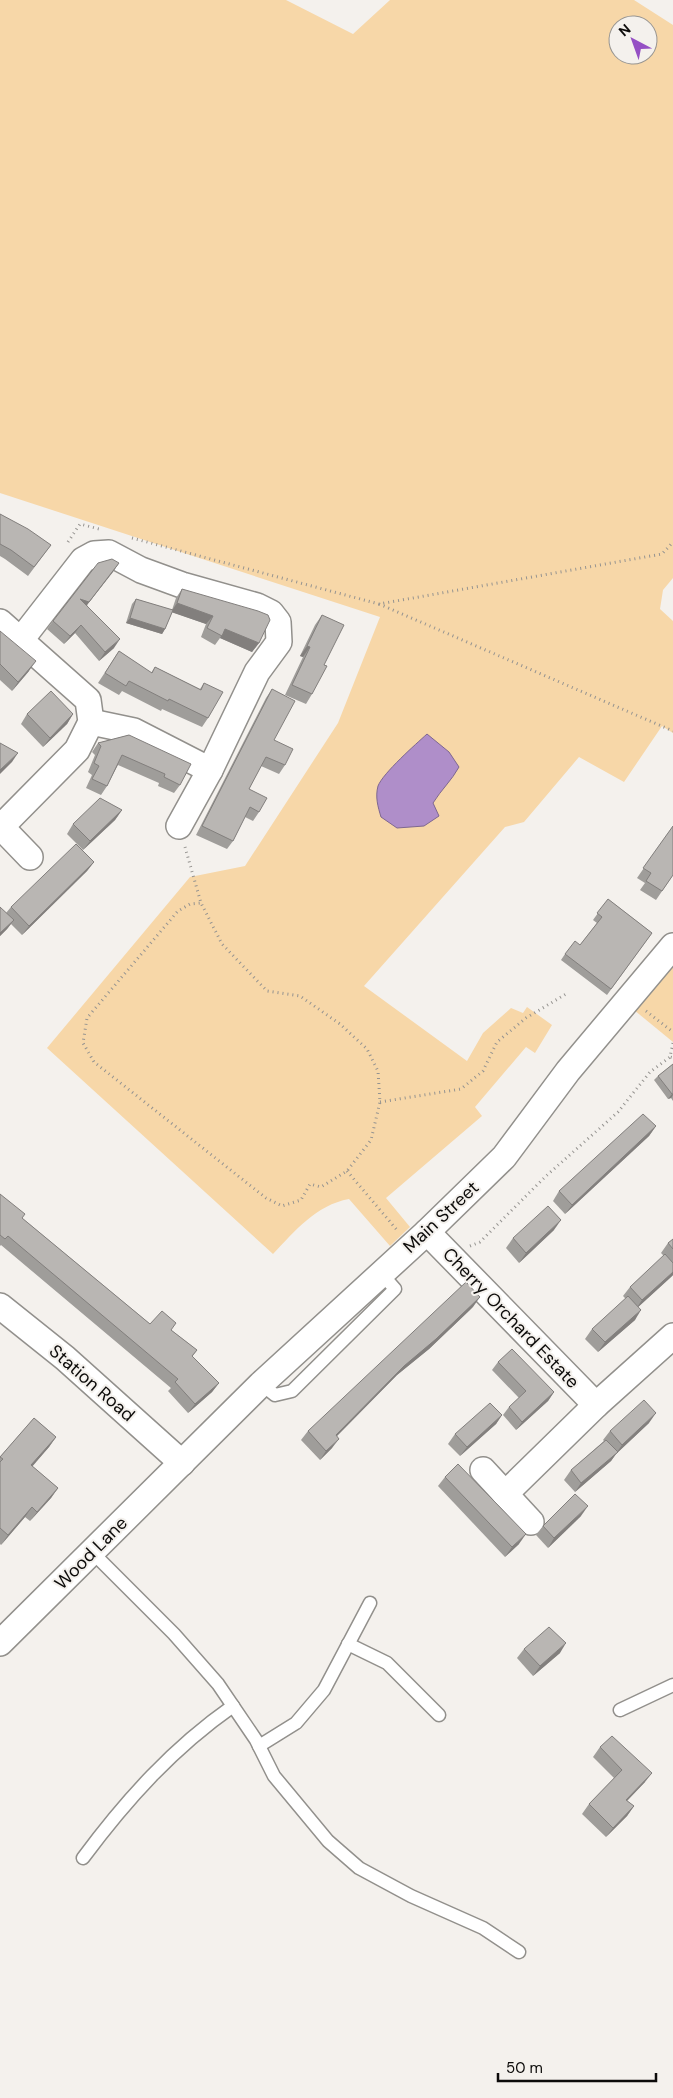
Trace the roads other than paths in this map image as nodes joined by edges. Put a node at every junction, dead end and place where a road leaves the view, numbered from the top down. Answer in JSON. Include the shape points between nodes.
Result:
{"nodes":[{"id":1,"x":0,"y":622,"type":"edge"},
{"id":2,"x":20,"y":641,"type":"junction"},
{"id":3,"x":91,"y":722,"type":"junction"},
{"id":4,"x":210,"y":770,"type":"junction"},
{"id":5,"x":179,"y":826,"type":"road end"},
{"id":6,"x":1,"y":828,"type":"edge"},
{"id":7,"x":30,"y":857,"type":"dead end"},
{"id":8,"x":673,"y":946,"type":"edge"},
{"id":9,"x":419,"y":1239,"type":"junction"},
{"id":10,"x":0,"y":1306,"type":"edge"},
{"id":11,"x":673,"y":1336,"type":"edge"},
{"id":12,"x":596,"y":1405,"type":"junction"},
{"id":13,"x":182,"y":1463,"type":"junction"},
{"id":14,"x":483,"y":1470,"type":"dead end"},
{"id":15,"x":506,"y":1494,"type":"junction"},
{"id":16,"x":531,"y":1522,"type":"dead end"},
{"id":17,"x":92,"y":1552,"type":"junction"},
{"id":18,"x":370,"y":1603,"type":"dead end"},
{"id":19,"x":0,"y":1643,"type":"edge"},
{"id":20,"x":348,"y":1644,"type":"junction"},
{"id":21,"x":673,"y":1685,"type":"edge"},
{"id":22,"x":233,"y":1706,"type":"junction"},
{"id":23,"x":620,"y":1710,"type":"dead end"},
{"id":24,"x":439,"y":1714,"type":"dead end"},
{"id":25,"x":259,"y":1746,"type":"junction"},
{"id":26,"x":83,"y":1858,"type":"dead end"},
{"id":27,"x":519,"y":1952,"type":"dead end"}],
"edges":[{"from":1,"to":2,"type":"street"},
{"from":2,"to":3,"type":"street","via":[[88,700]]},
{"from":2,"to":4,"type":"street","via":[[83,560],[94,554],[109,553],[141,570],[272,613],[278,622],[279,642],[257,672]]},
{"from":3,"to":4,"type":"street","via":[[134,731]]},
{"from":3,"to":6,"type":"street","via":[[77,750]]},
{"from":4,"to":5,"type":"street"},
{"from":6,"to":7,"type":"street"},
{"from":8,"to":9,"type":"street","name":"Main Street","via":[[568,1072],[504,1157]]},
{"from":9,"to":12,"type":"street","name":"Cherry Orchard Estate","via":[[448,1253]]},
{"from":9,"to":13,"type":"street","name":"Main Street","via":[[261,1384]]},
{"from":10,"to":13,"type":"street","name":"Station Road","via":[[65,1358]]},
{"from":11,"to":12,"type":"street"},
{"from":12,"to":15,"type":"street"},
{"from":13,"to":17,"type":"street","name":"Wood Lane"},
{"from":14,"to":15,"type":"street"},
{"from":15,"to":16,"type":"street"},
{"from":17,"to":19,"type":"street","name":"Wood Lane"},
{"from":17,"to":22,"type":"lane","via":[[174,1634]]},
{"from":18,"to":20,"type":"lane"},
{"from":20,"to":24,"type":"lane","via":[[387,1663]]},
{"from":20,"to":25,"type":"lane","via":[[324,1690],[296,1723]]},
{"from":21,"to":23,"type":"lane"},
{"from":22,"to":25,"type":"lane"},
{"from":22,"to":26,"type":"lane","via":[[199,1730],[157,1768],[107,1824]]},
{"from":25,"to":27,"type":"lane","via":[[274,1776],[328,1841],[359,1868],[411,1896],[483,1928]]}]}
